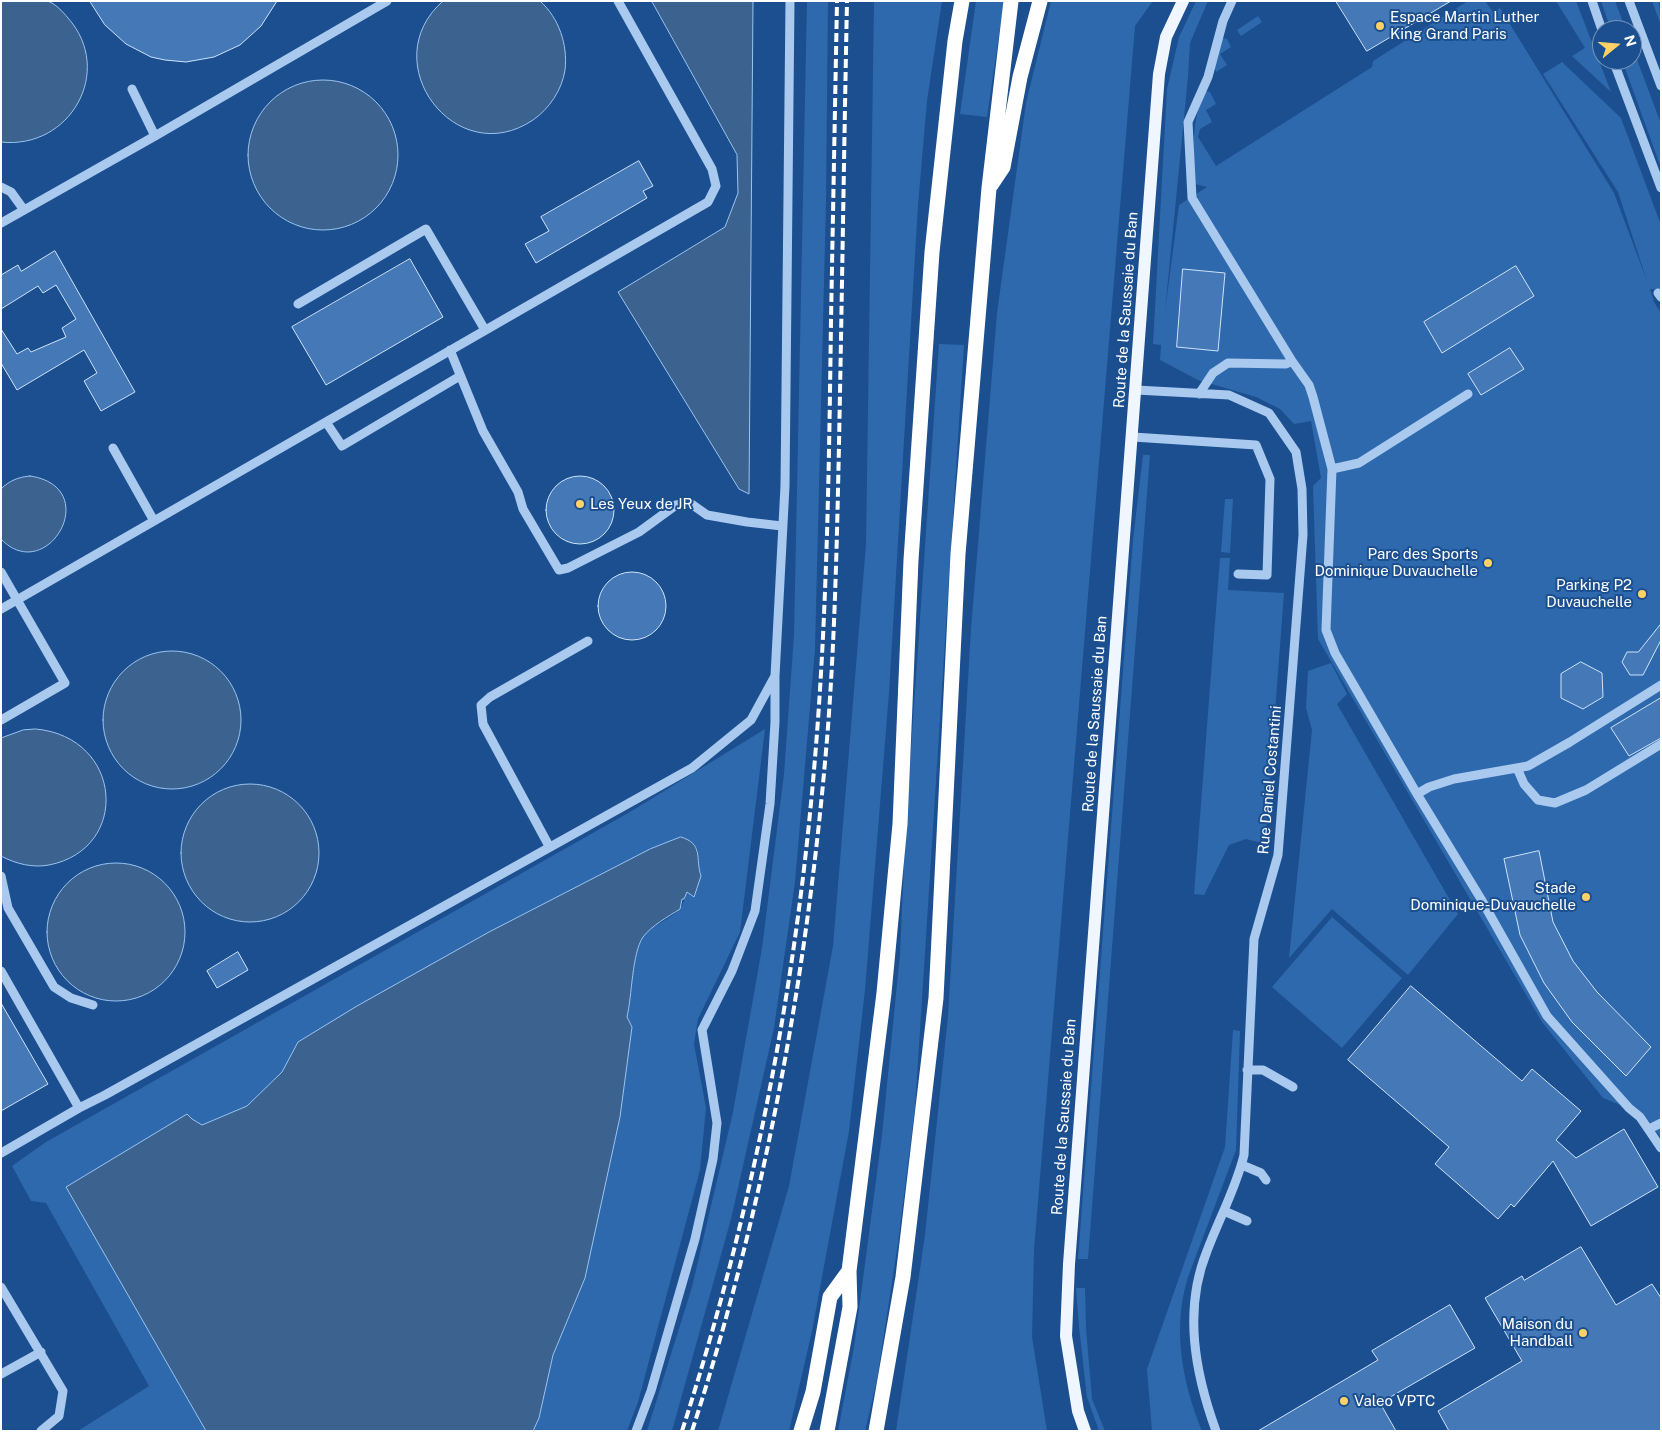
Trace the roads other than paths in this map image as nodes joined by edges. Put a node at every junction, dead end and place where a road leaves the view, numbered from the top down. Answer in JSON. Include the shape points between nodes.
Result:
{"nodes":[{"id":1,"x":388,"y":1,"type":"edge"},
{"id":2,"x":618,"y":1,"type":"edge"},
{"id":3,"x":790,"y":1,"type":"edge"},
{"id":4,"x":962,"y":1,"type":"edge"},
{"id":5,"x":1011,"y":1,"type":"edge"},
{"id":6,"x":1040,"y":1,"type":"edge"},
{"id":7,"x":1183,"y":1,"type":"edge"},
{"id":8,"x":1232,"y":1,"type":"edge"},
{"id":9,"x":1592,"y":1,"type":"edge"},
{"id":10,"x":1629,"y":1,"type":"edge"},
{"id":11,"x":1599,"y":20,"type":"edge"},
{"id":12,"x":1617,"y":70,"type":"edge"},
{"id":13,"x":1661,"y":86,"type":"edge"},
{"id":14,"x":132,"y":89,"type":"dead end"},
{"id":15,"x":155,"y":136,"type":"junction"},
{"id":16,"x":1,"y":187,"type":"edge"},
{"id":17,"x":989,"y":188,"type":"junction"},
{"id":18,"x":1661,"y":188,"type":"edge"},
{"id":19,"x":24,"y":210,"type":"junction"},
{"id":20,"x":1,"y":223,"type":"edge"},
{"id":21,"x":298,"y":304,"type":"dead end"},
{"id":22,"x":485,"y":330,"type":"junction"},
{"id":23,"x":450,"y":350,"type":"junction"},
{"id":24,"x":1292,"y":361,"type":"junction"},
{"id":25,"x":460,"y":376,"type":"junction"},
{"id":26,"x":1136,"y":390,"type":"junction"},
{"id":27,"x":1199,"y":394,"type":"junction"},
{"id":28,"x":1468,"y":394,"type":"dead end"},
{"id":29,"x":326,"y":422,"type":"junction"},
{"id":30,"x":1133,"y":437,"type":"junction"},
{"id":31,"x":113,"y":448,"type":"dead end"},
{"id":32,"x":1332,"y":468,"type":"junction"},
{"id":33,"x":154,"y":521,"type":"junction"},
{"id":34,"x":782,"y":526,"type":"junction"},
{"id":35,"x":1,"y":572,"type":"edge"},
{"id":36,"x":1238,"y":574,"type":"dead end"},
{"id":37,"x":17,"y":600,"type":"junction"},
{"id":38,"x":1,"y":609,"type":"edge"},
{"id":39,"x":588,"y":641,"type":"dead end"},
{"id":40,"x":774,"y":676,"type":"junction"},
{"id":41,"x":1661,"y":685,"type":"edge"},
{"id":42,"x":1,"y":720,"type":"edge"},
{"id":43,"x":1661,"y":744,"type":"edge"},
{"id":44,"x":1517,"y":768,"type":"junction"},
{"id":45,"x":1417,"y":794,"type":"junction"},
{"id":46,"x":549,"y":846,"type":"junction"},
{"id":47,"x":1,"y":876,"type":"edge"},
{"id":48,"x":1,"y":971,"type":"edge"},
{"id":49,"x":93,"y":1005,"type":"dead end"},
{"id":50,"x":1247,"y":1070,"type":"junction"},
{"id":51,"x":1293,"y":1087,"type":"dead end"},
{"id":52,"x":79,"y":1108,"type":"junction"},
{"id":53,"x":1661,"y":1123,"type":"edge"},
{"id":54,"x":1649,"y":1129,"type":"junction"},
{"id":55,"x":1661,"y":1148,"type":"edge"},
{"id":56,"x":1,"y":1153,"type":"edge"},
{"id":57,"x":1242,"y":1165,"type":"junction"},
{"id":58,"x":1266,"y":1180,"type":"dead end"},
{"id":59,"x":1224,"y":1211,"type":"junction"},
{"id":60,"x":1247,"y":1221,"type":"dead end"},
{"id":61,"x":848,"y":1271,"type":"junction"},
{"id":62,"x":1,"y":1287,"type":"edge"},
{"id":63,"x":41,"y":1352,"type":"junction"},
{"id":64,"x":1,"y":1374,"type":"edge"},
{"id":65,"x":41,"y":1431,"type":"edge"},
{"id":66,"x":636,"y":1431,"type":"edge"},
{"id":67,"x":801,"y":1431,"type":"edge"},
{"id":68,"x":828,"y":1431,"type":"edge"},
{"id":69,"x":876,"y":1431,"type":"edge"},
{"id":70,"x":1085,"y":1431,"type":"edge"},
{"id":71,"x":1216,"y":1431,"type":"edge"}],
"edges":[{"from":1,"to":15,"type":"street"},
{"from":2,"to":22,"type":"street","via":[[712,169],[716,186],[708,202]]},
{"from":3,"to":34,"type":"street"},
{"from":4,"to":61,"type":"highway","via":[[932,252],[911,560],[898,844],[884,993]]},
{"from":5,"to":17,"type":"highway"},
{"from":6,"to":17,"type":"highway","via":[[1020,77],[1003,167]]},
{"from":7,"to":26,"type":"main road","name":"Route de la Saussaie du Ban","via":[[1166,37],[1159,74]]},
{"from":8,"to":24,"type":"street","via":[[1223,21],[1208,77],[1188,122],[1192,198]]},
{"from":9,"to":11,"type":"street"},
{"from":10,"to":13,"type":"street"},
{"from":12,"to":18,"type":"street"},
{"from":14,"to":15,"type":"street"},
{"from":15,"to":19,"type":"street"},
{"from":16,"to":19,"type":"street","via":[[11,192]]},
{"from":17,"to":69,"type":"highway","via":[[958,554],[936,998],[903,1277]]},
{"from":19,"to":20,"type":"street"},
{"from":21,"to":22,"type":"street","via":[[426,229]]},
{"from":22,"to":23,"type":"street"},
{"from":23,"to":25,"type":"street"},
{"from":23,"to":29,"type":"street"},
{"from":24,"to":27,"type":"street","via":[[1286,364],[1228,363],[1213,373]]},
{"from":24,"to":32,"type":"street","via":[[1309,385]]},
{"from":25,"to":29,"type":"street","via":[[342,446]]},
{"from":25,"to":34,"type":"street","via":[[483,431],[559,570],[639,532],[676,505],[690,503],[707,515]]},
{"from":26,"to":27,"type":"street","name":"Rue Daniel Costantini"},
{"from":26,"to":30,"type":"main road","name":"Route de la Saussaie du Ban"},
{"from":27,"to":50,"type":"street","name":"Rue Daniel Costantini","via":[[1229,395],[1269,413],[1296,452],[1302,489],[1303,535],[1278,855],[1254,939]]},
{"from":28,"to":32,"type":"street","via":[[1359,463]]},
{"from":29,"to":33,"type":"street"},
{"from":30,"to":36,"type":"street","via":[[1256,445],[1270,479],[1267,576]]},
{"from":30,"to":70,"type":"main road","name":"Route de la Saussaie du Ban","via":[[1069,1264],[1066,1336],[1078,1411]]},
{"from":31,"to":33,"type":"street"},
{"from":32,"to":45,"type":"street","via":[[1326,630],[1335,653]]},
{"from":33,"to":37,"type":"street"},
{"from":34,"to":40,"type":"street"},
{"from":35,"to":37,"type":"street"},
{"from":37,"to":38,"type":"street"},
{"from":37,"to":42,"type":"street","via":[[65,683]]},
{"from":39,"to":46,"type":"street","via":[[481,705],[483,724]]},
{"from":40,"to":46,"type":"street","via":[[752,720],[692,768]]},
{"from":40,"to":66,"type":"street","via":[[770,804],[755,911],[732,971],[702,1030],[717,1122],[713,1159],[695,1239],[651,1391]]},
{"from":41,"to":44,"type":"street","via":[[1570,742],[1528,766]]},
{"from":43,"to":44,"type":"street","via":[[1586,790],[1556,803],[1538,800],[1524,784]]},
{"from":44,"to":45,"type":"street","via":[[1454,779]]},
{"from":45,"to":54,"type":"street","via":[[1547,1016]]},
{"from":46,"to":52,"type":"street"},
{"from":47,"to":49,"type":"street","via":[[8,908],[54,986],[71,998]]},
{"from":48,"to":52,"type":"street"},
{"from":50,"to":51,"type":"street","via":[[1263,1070]]},
{"from":50,"to":57,"type":"street","name":"Rue Daniel Costantini"},
{"from":52,"to":56,"type":"street"},
{"from":53,"to":54,"type":"street"},
{"from":54,"to":55,"type":"street"},
{"from":57,"to":58,"type":"street","via":[[1261,1173]]},
{"from":57,"to":59,"type":"street","name":"Rue Daniel Costantini"},
{"from":59,"to":60,"type":"street"},
{"from":59,"to":71,"type":"street","name":"Rue Daniel Costantini","via":[[1198,1275],[1193,1314],[1197,1360]]},
{"from":61,"to":67,"type":"highway","via":[[830,1297],[813,1392]]},
{"from":61,"to":68,"type":"highway","via":[[850,1307]]},
{"from":62,"to":63,"type":"street"},
{"from":63,"to":64,"type":"street"},
{"from":63,"to":65,"type":"street","via":[[63,1391],[59,1416]]}]}
